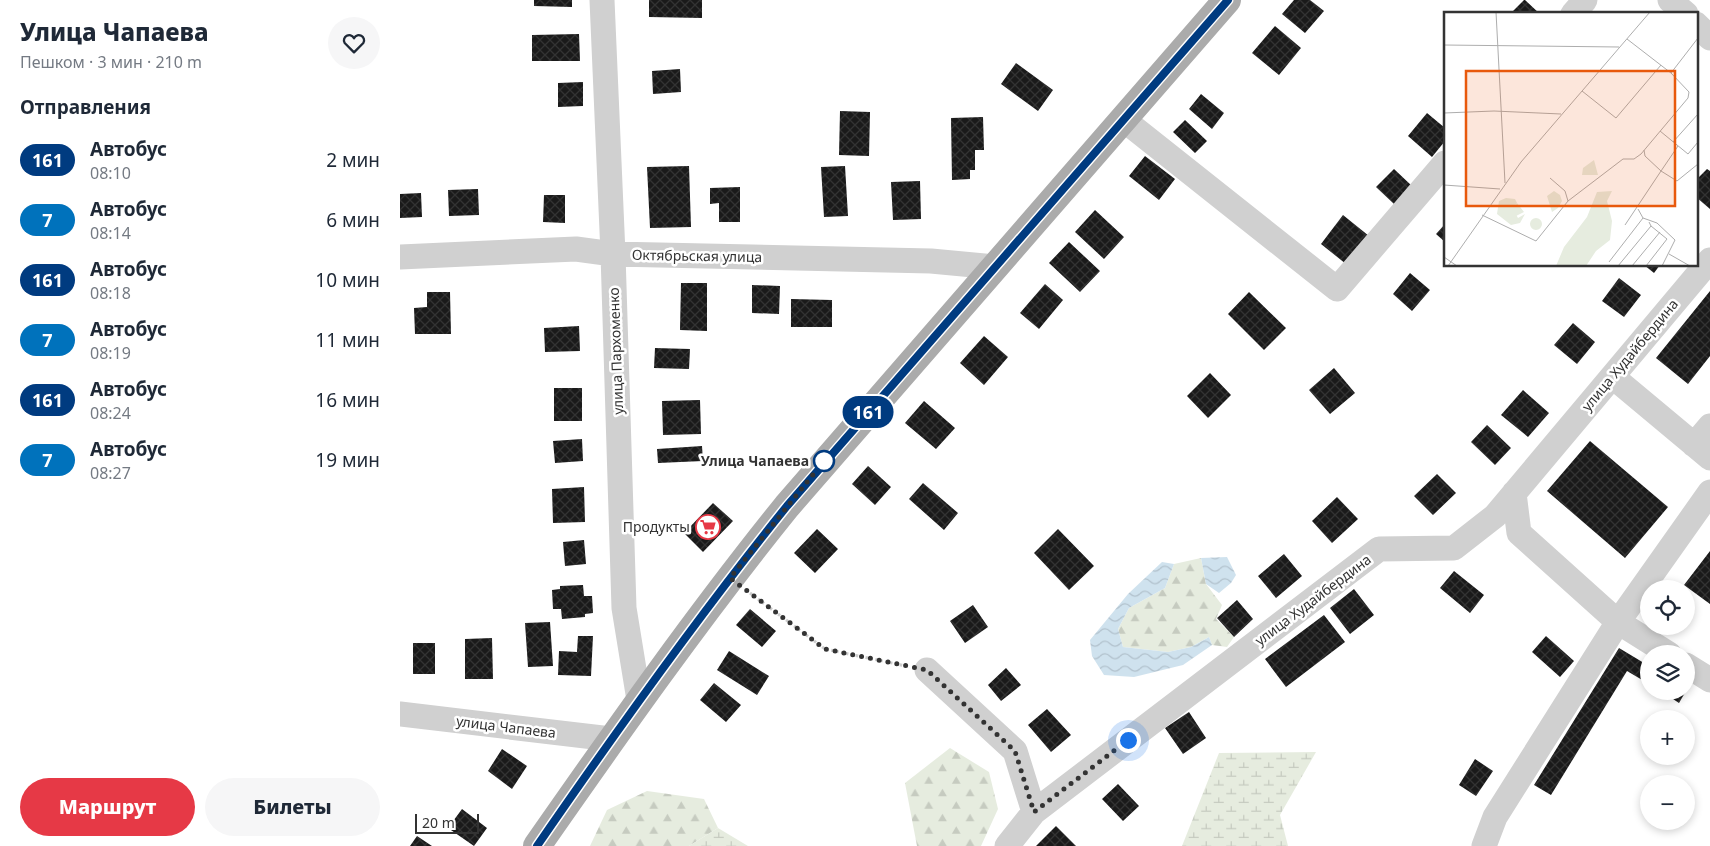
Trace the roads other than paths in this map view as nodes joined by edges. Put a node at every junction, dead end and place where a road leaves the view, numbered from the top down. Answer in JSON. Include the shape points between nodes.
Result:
{"nodes":[{"id":1,"x":602,"y":0,"type":"edge"},
{"id":2,"x":1228,"y":0,"type":"edge"},
{"id":3,"x":1585,"y":0,"type":"edge"},
{"id":4,"x":1575,"y":12,"type":"edge"},
{"id":5,"x":1698,"y":24,"type":"edge"},
{"id":6,"x":1710,"y":38,"type":"edge"},
{"id":7,"x":1124,"y":120,"type":"junction"},
{"id":8,"x":1444,"y":164,"type":"edge"},
{"id":9,"x":613,"y":254,"type":"junction"},
{"id":10,"x":400,"y":257,"type":"edge"},
{"id":11,"x":1710,"y":260,"type":"edge"},
{"id":12,"x":995,"y":267,"type":"junction"},
{"id":13,"x":1612,"y":376,"type":"junction"},
{"id":14,"x":1710,"y":426,"type":"edge"},
{"id":15,"x":1702,"y":451,"type":"edge"},
{"id":16,"x":1710,"y":492,"type":"edge"},
{"id":17,"x":1514,"y":493,"type":"junction"},
{"id":18,"x":1618,"y":622,"type":"junction"},
{"id":19,"x":1655,"y":645,"type":"edge"},
{"id":20,"x":927,"y":670,"type":"road end"},
{"id":21,"x":1695,"y":671,"type":"edge"},
{"id":22,"x":1710,"y":680,"type":"edge"},
{"id":23,"x":639,"y":700,"type":"junction"},
{"id":24,"x":400,"y":714,"type":"edge"},
{"id":25,"x":611,"y":739,"type":"junction"},
{"id":26,"x":1034,"y":812,"type":"junction"},
{"id":27,"x":537,"y":846,"type":"edge"},
{"id":28,"x":1007,"y":846,"type":"edge"},
{"id":29,"x":1484,"y":846,"type":"edge"}],
"edges":[{"from":1,"to":9,"type":"street","name":"улица Пархоменко"},
{"from":2,"to":7,"type":"main road"},
{"from":3,"to":4,"type":"street"},
{"from":5,"to":6,"type":"street"},
{"from":7,"to":8,"type":"street","via":[[1337,289]]},
{"from":7,"to":12,"type":"main road"},
{"from":9,"to":10,"type":"street","name":"Октябрьская улица","via":[[576,249]]},
{"from":9,"to":12,"type":"street","name":"Октябрьская улица","via":[[930,261]]},
{"from":9,"to":23,"type":"street","name":"улица Пархоменко","via":[[624,608]]},
{"from":11,"to":13,"type":"street","name":"улица Худайбердина"},
{"from":12,"to":23,"type":"main road","via":[[824,461],[730,578]]},
{"from":13,"to":15,"type":"street"},
{"from":13,"to":17,"type":"street","name":"улица Худайбердина"},
{"from":14,"to":15,"type":"street"},
{"from":16,"to":18,"type":"street"},
{"from":17,"to":18,"type":"street","via":[[1518,533]]},
{"from":17,"to":26,"type":"street","name":"улица Худайбердина","via":[[1495,516],[1454,548],[1379,549]]},
{"from":18,"to":19,"type":"street"},
{"from":18,"to":29,"type":"street","via":[[1495,817]]},
{"from":20,"to":26,"type":"street","via":[[1015,751]]},
{"from":21,"to":22,"type":"street"},
{"from":23,"to":25,"type":"main road"},
{"from":24,"to":25,"type":"street","name":"улица Чапаева"},
{"from":25,"to":27,"type":"main road"},
{"from":26,"to":28,"type":"street","name":"улица Худайбердина"}]}
